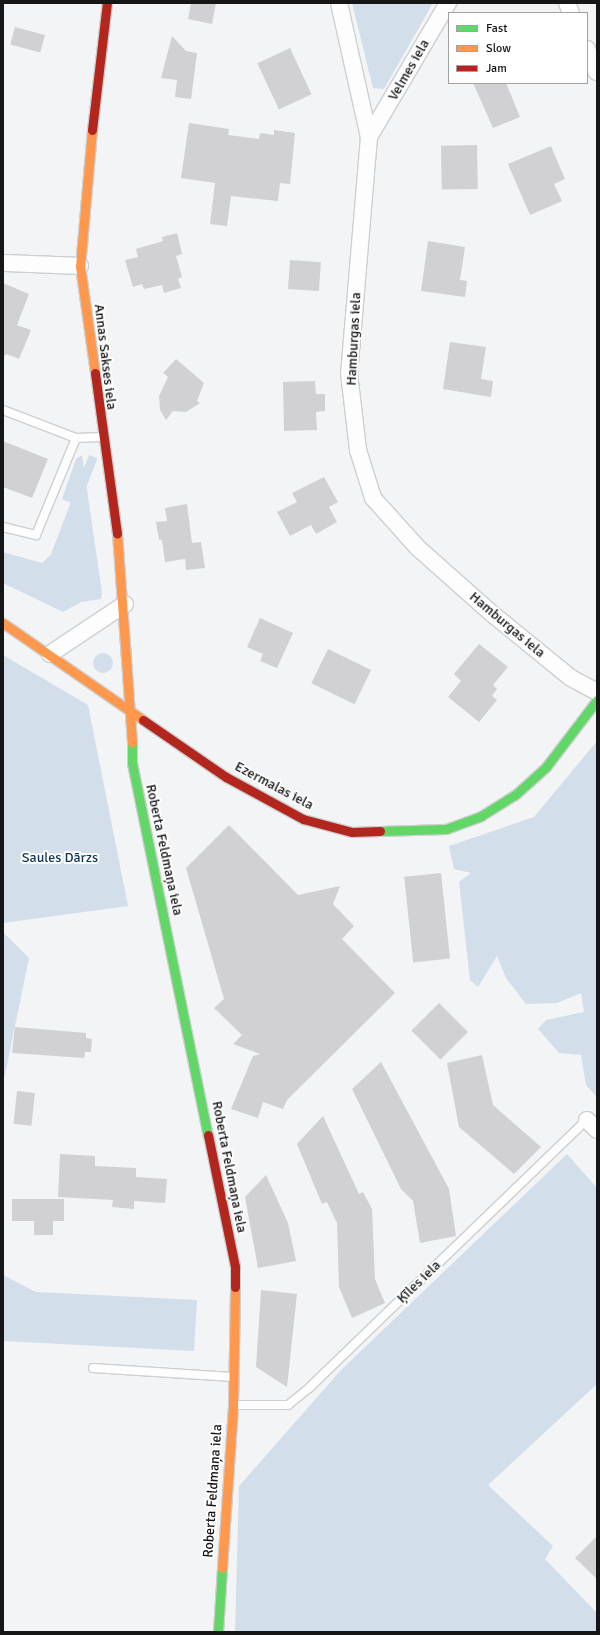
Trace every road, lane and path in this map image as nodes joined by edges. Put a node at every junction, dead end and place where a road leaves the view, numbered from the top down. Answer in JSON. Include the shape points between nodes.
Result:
{"nodes":[{"id":1,"x":107,"y":3,"type":"edge"},
{"id":2,"x":339,"y":3,"type":"edge"},
{"id":3,"x":448,"y":3,"type":"edge"},
{"id":4,"x":588,"y":51,"type":"edge"},
{"id":5,"x":597,"y":72,"type":"edge"},
{"id":6,"x":369,"y":137,"type":"junction"},
{"id":7,"x":3,"y":263,"type":"edge"},
{"id":8,"x":80,"y":266,"type":"junction"},
{"id":9,"x":3,"y":410,"type":"edge"},
{"id":10,"x":102,"y":437,"type":"junction"},
{"id":11,"x":76,"y":438,"type":"junction"},
{"id":12,"x":3,"y":527,"type":"edge"},
{"id":13,"x":124,"y":604,"type":"junction"},
{"id":14,"x":3,"y":623,"type":"edge"},
{"id":15,"x":50,"y":654,"type":"junction"},
{"id":16,"x":597,"y":692,"type":"edge"},
{"id":17,"x":597,"y":700,"type":"edge"},
{"id":18,"x":132,"y":714,"type":"junction"},
{"id":19,"x":592,"y":1125,"type":"edge"},
{"id":20,"x":93,"y":1368,"type":"dead end"},
{"id":21,"x":234,"y":1377,"type":"junction"},
{"id":22,"x":233,"y":1405,"type":"junction"},
{"id":23,"x":218,"y":1632,"type":"edge"}],
"edges":[{"from":1,"to":8,"type":"street","name":"Annas Sakses iela","via":[[96,81]]},
{"from":2,"to":6,"type":"street","name":"Hamburgas iela"},
{"from":3,"to":6,"type":"street","name":"Velmes iela"},
{"from":4,"to":5,"type":"street"},
{"from":6,"to":16,"type":"street","name":"Hamburgas iela","via":[[349,373],[358,450],[373,498],[418,548],[490,612],[571,678]]},
{"from":7,"to":8,"type":"street"},
{"from":8,"to":10,"type":"street","name":"Annas Sakses iela"},
{"from":9,"to":11,"type":"lane"},
{"from":10,"to":11,"type":"lane"},
{"from":10,"to":13,"type":"street","name":"Annas Sakses iela"},
{"from":11,"to":12,"type":"lane","via":[[43,525],[36,534]]},
{"from":13,"to":15,"type":"street"},
{"from":13,"to":18,"type":"street","name":"Annas Sakses iela"},
{"from":14,"to":15,"type":"street","name":"Ezermalas iela"},
{"from":15,"to":18,"type":"street","name":"Ezermalas iela"},
{"from":17,"to":18,"type":"street","name":"Ezermalas iela","via":[[546,767],[515,795],[482,816],[446,829],[409,833],[352,832],[303,819],[226,777]]},
{"from":18,"to":21,"type":"street","name":"Roberta Feldmaņa iela","via":[[132,763],[235,1267]]},
{"from":19,"to":22,"type":"lane","name":"Ķīles iela","via":[[309,1388],[288,1404],[272,1408]]},
{"from":20,"to":21,"type":"lane"},
{"from":21,"to":22,"type":"street","name":"Roberta Feldmaņa iela"},
{"from":22,"to":23,"type":"street","name":"Roberta Feldmaņa iela"}]}
